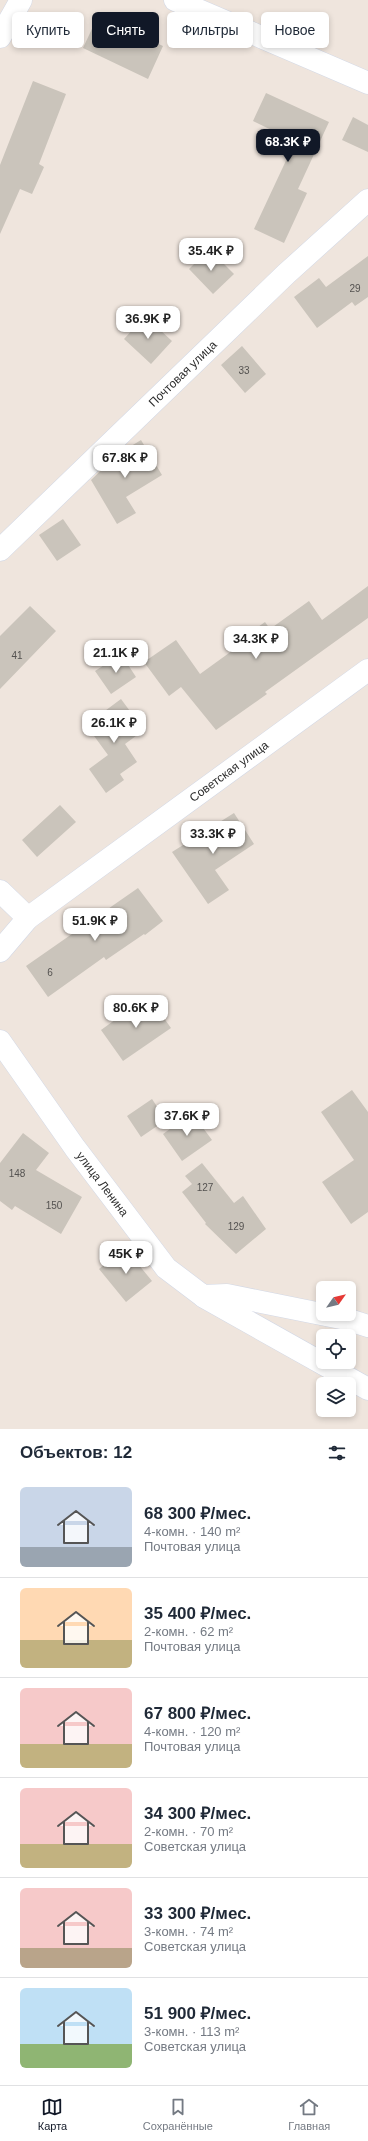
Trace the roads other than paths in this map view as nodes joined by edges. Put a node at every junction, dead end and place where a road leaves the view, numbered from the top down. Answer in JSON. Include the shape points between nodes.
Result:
{"nodes":[{"id":1,"x":21,"y":0,"type":"edge"},
{"id":2,"x":175,"y":0,"type":"edge"},
{"id":3,"x":0,"y":37,"type":"edge"},
{"id":4,"x":368,"y":83,"type":"edge"},
{"id":5,"x":368,"y":200,"type":"edge"},
{"id":6,"x":0,"y":550,"type":"edge"},
{"id":7,"x":368,"y":670,"type":"edge"},
{"id":8,"x":0,"y":891,"type":"edge"},
{"id":9,"x":28,"y":918,"type":"junction"},
{"id":10,"x":0,"y":951,"type":"edge"},
{"id":11,"x":0,"y":1041,"type":"edge"},
{"id":12,"x":203,"y":1296,"type":"junction"},
{"id":13,"x":368,"y":1326,"type":"edge"},
{"id":14,"x":368,"y":1389,"type":"edge"}],
"edges":[{"from":1,"to":3,"type":"street"},
{"from":2,"to":4,"type":"street"},
{"from":5,"to":6,"type":"street","name":"Почтовая улица","via":[[281,279]]},
{"from":7,"to":9,"type":"street","name":"Советская улица"},
{"from":8,"to":9,"type":"street"},
{"from":9,"to":10,"type":"street","name":"Советская улица"},
{"from":11,"to":12,"type":"street","name":"улица Ленина","via":[[75,1148],[166,1268]]},
{"from":12,"to":13,"type":"street","via":[[227,1296],[346,1319]]},
{"from":12,"to":14,"type":"street","name":"улица Ленина"}]}
